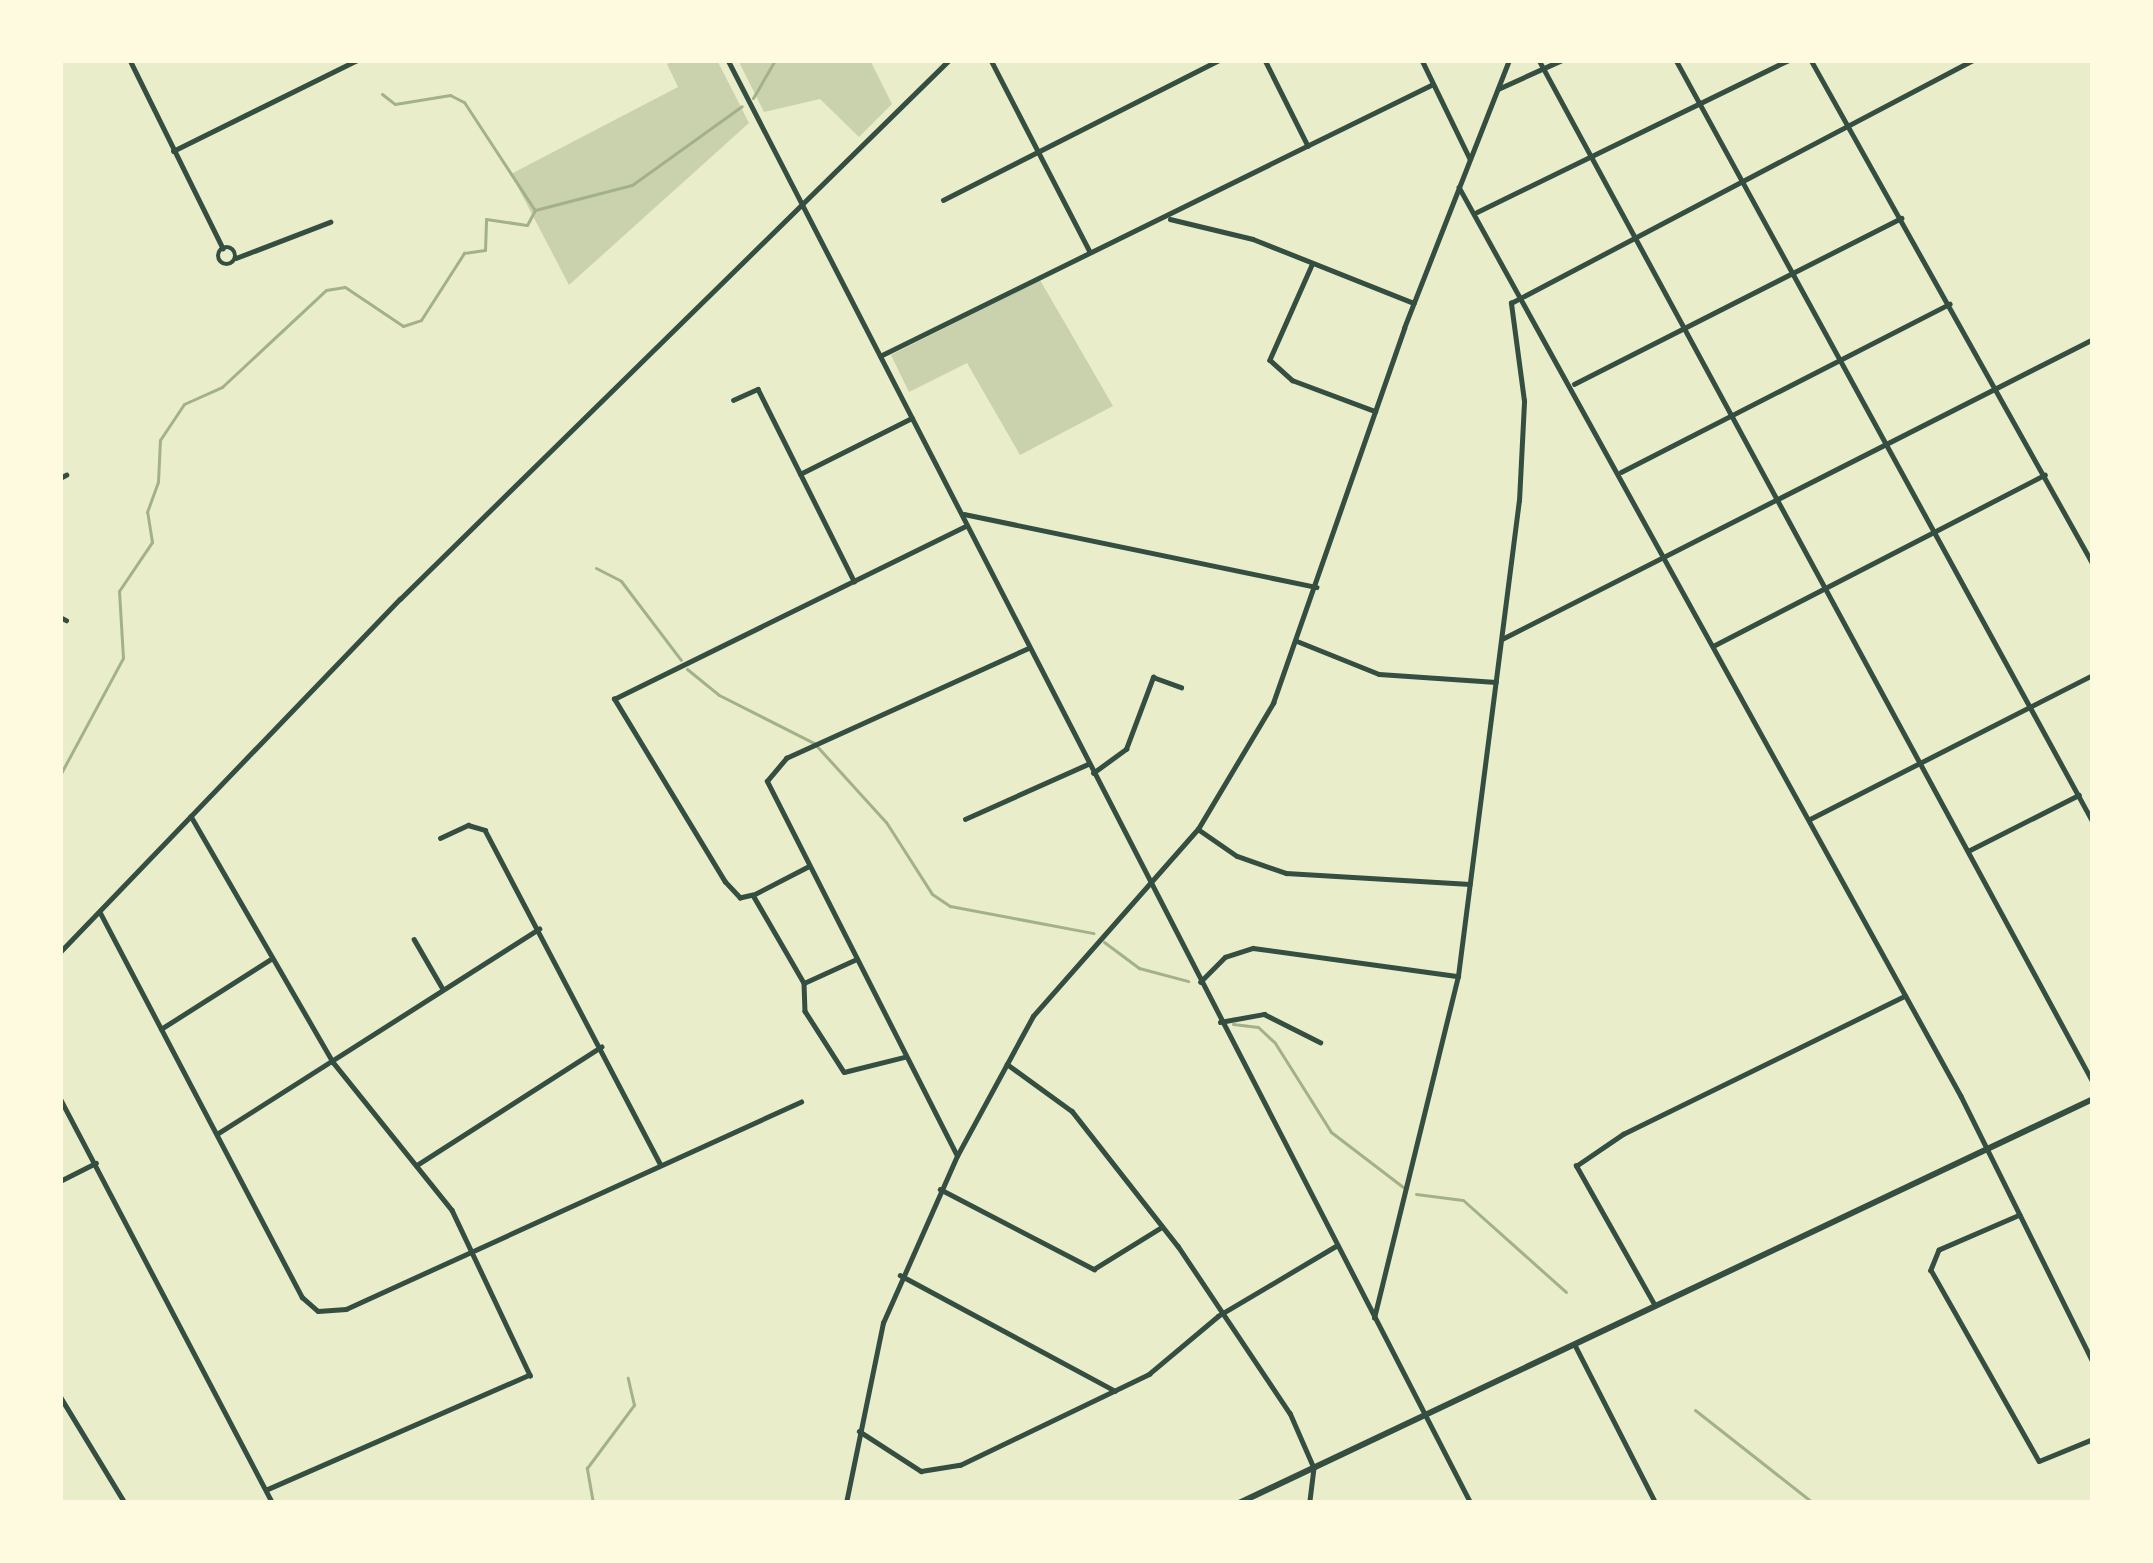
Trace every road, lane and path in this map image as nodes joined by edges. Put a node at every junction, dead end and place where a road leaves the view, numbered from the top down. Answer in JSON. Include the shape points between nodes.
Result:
{"nodes":[{"id":1,"x":130,"y":60,"type":"edge"},
{"id":2,"x":357,"y":60,"type":"edge"},
{"id":3,"x":728,"y":60,"type":"edge"},
{"id":4,"x":949,"y":60,"type":"edge"},
{"id":5,"x":991,"y":60,"type":"edge"},
{"id":6,"x":1219,"y":60,"type":"edge"},
{"id":7,"x":1265,"y":60,"type":"edge"},
{"id":8,"x":1422,"y":60,"type":"edge"},
{"id":9,"x":1509,"y":60,"type":"edge"},
{"id":10,"x":1539,"y":60,"type":"edge"},
{"id":11,"x":1562,"y":60,"type":"edge"},
{"id":12,"x":1676,"y":60,"type":"edge"},
{"id":13,"x":1790,"y":60,"type":"edge"},
{"id":14,"x":1811,"y":60,"type":"edge"},
{"id":15,"x":1953,"y":60,"type":"edge"},
{"id":16,"x":1973,"y":60,"type":"edge"},
{"id":17,"x":1203,"y":63,"type":"edge"},
{"id":18,"x":1544,"y":69,"type":"junction"},
{"id":19,"x":1958,"y":69,"type":"junction"},
{"id":20,"x":1433,"y":84,"type":"junction"},
{"id":21,"x":1498,"y":89,"type":"junction"},
{"id":22,"x":1699,"y":103,"type":"junction"},
{"id":23,"x":1851,"y":129,"type":"junction"},
{"id":24,"x":1308,"y":146,"type":"junction"},
{"id":25,"x":1037,"y":149,"type":"junction"},
{"id":26,"x":173,"y":151,"type":"junction"},
{"id":27,"x":1590,"y":154,"type":"junction"},
{"id":28,"x":1470,"y":159,"type":"junction"},
{"id":29,"x":1744,"y":185,"type":"junction"},
{"id":30,"x":1459,"y":187,"type":"junction"},
{"id":31,"x":943,"y":200,"type":"dead end"},
{"id":32,"x":804,"y":208,"type":"junction"},
{"id":33,"x":1477,"y":212,"type":"junction"},
{"id":34,"x":1169,"y":218,"type":"junction"},
{"id":35,"x":1901,"y":218,"type":"junction"},
{"id":36,"x":330,"y":222,"type":"dead end"},
{"id":37,"x":1636,"y":241,"type":"junction"},
{"id":38,"x":223,"y":248,"type":"junction"},
{"id":39,"x":1089,"y":250,"type":"junction"},
{"id":40,"x":236,"y":258,"type":"junction"},
{"id":41,"x":1312,"y":265,"type":"junction"},
{"id":42,"x":1795,"y":273,"type":"junction"},
{"id":43,"x":1524,"y":300,"type":"junction"},
{"id":44,"x":1414,"y":303,"type":"junction"},
{"id":45,"x":1951,"y":304,"type":"junction"},
{"id":46,"x":1684,"y":327,"type":"junction"},
{"id":47,"x":2093,"y":339,"type":"edge"},
{"id":48,"x":880,"y":356,"type":"junction"},
{"id":49,"x":1838,"y":359,"type":"junction"},
{"id":50,"x":1572,"y":385,"type":"junction"},
{"id":51,"x":1996,"y":387,"type":"junction"},
{"id":52,"x":733,"y":400,"type":"dead end"},
{"id":53,"x":1376,"y":411,"type":"junction"},
{"id":54,"x":1731,"y":415,"type":"junction"},
{"id":55,"x":912,"y":418,"type":"junction"},
{"id":56,"x":1886,"y":446,"type":"junction"},
{"id":57,"x":1622,"y":472,"type":"junction"},
{"id":58,"x":800,"y":474,"type":"junction"},
{"id":59,"x":2045,"y":475,"type":"junction"},
{"id":60,"x":1778,"y":500,"type":"junction"},
{"id":61,"x":960,"y":513,"type":"junction"},
{"id":62,"x":966,"y":526,"type":"junction"},
{"id":63,"x":1934,"y":531,"type":"junction"},
{"id":64,"x":1668,"y":556,"type":"junction"},
{"id":65,"x":2093,"y":563,"type":"edge"},
{"id":66,"x":854,"y":580,"type":"junction"},
{"id":67,"x":1317,"y":587,"type":"junction"},
{"id":68,"x":1827,"y":590,"type":"junction"},
{"id":69,"x":1502,"y":639,"type":"junction"},
{"id":70,"x":1297,"y":641,"type":"junction"},
{"id":71,"x":1715,"y":645,"type":"junction"},
{"id":72,"x":1029,"y":648,"type":"junction"},
{"id":73,"x":2093,"y":675,"type":"edge"},
{"id":74,"x":1496,"y":682,"type":"junction"},
{"id":75,"x":1181,"y":687,"type":"dead end"},
{"id":76,"x":2030,"y":707,"type":"junction"},
{"id":77,"x":1920,"y":763,"type":"junction"},
{"id":78,"x":1088,"y":764,"type":"junction"},
{"id":79,"x":1093,"y":773,"type":"junction"},
{"id":80,"x":2079,"y":795,"type":"junction"},
{"id":81,"x":191,"y":816,"type":"junction"},
{"id":82,"x":964,"y":819,"type":"dead end"},
{"id":83,"x":1810,"y":819,"type":"junction"},
{"id":84,"x":2093,"y":822,"type":"edge"},
{"id":85,"x":1198,"y":830,"type":"junction"},
{"id":86,"x":440,"y":838,"type":"dead end"},
{"id":87,"x":1968,"y":851,"type":"junction"},
{"id":88,"x":808,"y":866,"type":"junction"},
{"id":89,"x":1149,"y":882,"type":"junction"},
{"id":90,"x":1470,"y":884,"type":"junction"},
{"id":91,"x":754,"y":896,"type":"junction"},
{"id":92,"x":99,"y":911,"type":"junction"},
{"id":93,"x":539,"y":929,"type":"junction"},
{"id":94,"x":414,"y":939,"type":"dead end"},
{"id":95,"x":60,"y":952,"type":"edge"},
{"id":96,"x":272,"y":959,"type":"junction"},
{"id":97,"x":856,"y":959,"type":"junction"},
{"id":98,"x":1458,"y":976,"type":"junction"},
{"id":99,"x":1200,"y":982,"type":"junction"},
{"id":100,"x":805,"y":983,"type":"junction"},
{"id":101,"x":442,"y":989,"type":"junction"},
{"id":102,"x":1905,"y":996,"type":"junction"},
{"id":103,"x":1220,"y":1022,"type":"junction"},
{"id":104,"x":160,"y":1029,"type":"junction"},
{"id":105,"x":1321,"y":1042,"type":"dead end"},
{"id":106,"x":602,"y":1047,"type":"junction"},
{"id":107,"x":904,"y":1057,"type":"junction"},
{"id":108,"x":333,"y":1062,"type":"junction"},
{"id":109,"x":1007,"y":1064,"type":"junction"},
{"id":110,"x":2093,"y":1082,"type":"edge"},
{"id":111,"x":60,"y":1098,"type":"edge"},
{"id":112,"x":2093,"y":1100,"type":"edge"},
{"id":113,"x":801,"y":1102,"type":"dead end"},
{"id":114,"x":217,"y":1134,"type":"junction"},
{"id":115,"x":1987,"y":1150,"type":"junction"},
{"id":116,"x":957,"y":1156,"type":"junction"},
{"id":117,"x":96,"y":1163,"type":"junction"},
{"id":118,"x":660,"y":1163,"type":"junction"},
{"id":119,"x":417,"y":1165,"type":"junction"},
{"id":120,"x":60,"y":1181,"type":"edge"},
{"id":121,"x":940,"y":1189,"type":"junction"},
{"id":122,"x":2020,"y":1215,"type":"junction"},
{"id":123,"x":1160,"y":1228,"type":"junction"},
{"id":124,"x":1336,"y":1246,"type":"junction"},
{"id":125,"x":472,"y":1251,"type":"junction"},
{"id":126,"x":900,"y":1275,"type":"junction"},
{"id":127,"x":1655,"y":1306,"type":"junction"},
{"id":128,"x":1218,"y":1316,"type":"junction"},
{"id":129,"x":1374,"y":1318,"type":"junction"},
{"id":130,"x":1575,"y":1345,"type":"junction"},
{"id":131,"x":2093,"y":1362,"type":"edge"},
{"id":132,"x":1114,"y":1391,"type":"junction"},
{"id":133,"x":60,"y":1396,"type":"edge"},
{"id":134,"x":1425,"y":1415,"type":"junction"},
{"id":135,"x":860,"y":1431,"type":"junction"},
{"id":136,"x":2093,"y":1439,"type":"edge"},
{"id":137,"x":1314,"y":1468,"type":"junction"},
{"id":138,"x":267,"y":1490,"type":"junction"},
{"id":139,"x":124,"y":1503,"type":"edge"},
{"id":140,"x":273,"y":1503,"type":"edge"},
{"id":141,"x":847,"y":1503,"type":"edge"},
{"id":142,"x":1239,"y":1503,"type":"edge"},
{"id":143,"x":1310,"y":1503,"type":"edge"},
{"id":144,"x":1471,"y":1503,"type":"edge"},
{"id":145,"x":1656,"y":1503,"type":"edge"}],
"edges":[{"from":1,"to":26,"type":"street"},
{"from":2,"to":26,"type":"street"},
{"from":3,"to":32,"type":"street"},
{"from":4,"to":32,"type":"street"},
{"from":5,"to":25,"type":"street"},
{"from":6,"to":17,"type":"street"},
{"from":7,"to":24,"type":"street"},
{"from":8,"to":20,"type":"street"},
{"from":9,"to":21,"type":"street"},
{"from":10,"to":18,"type":"street"},
{"from":11,"to":18,"type":"street"},
{"from":12,"to":22,"type":"street"},
{"from":13,"to":22,"type":"street"},
{"from":14,"to":23,"type":"street"},
{"from":15,"to":19,"type":"street"},
{"from":16,"to":19,"type":"street"},
{"from":17,"to":25,"type":"street"},
{"from":18,"to":21,"type":"street"},
{"from":18,"to":27,"type":"street"},
{"from":19,"to":23,"type":"street"},
{"from":20,"to":24,"type":"street"},
{"from":20,"to":28,"type":"street"},
{"from":21,"to":28,"type":"street"},
{"from":22,"to":27,"type":"street"},
{"from":22,"to":29,"type":"street"},
{"from":23,"to":29,"type":"street"},
{"from":23,"to":35,"type":"street"},
{"from":24,"to":34,"type":"street"},
{"from":25,"to":31,"type":"street"},
{"from":25,"to":39,"type":"street"},
{"from":26,"to":38,"type":"street"},
{"from":27,"to":33,"type":"street"},
{"from":27,"to":37,"type":"street"},
{"from":28,"to":30,"type":"street"},
{"from":29,"to":37,"type":"street"},
{"from":29,"to":42,"type":"street"},
{"from":30,"to":33,"type":"street"},
{"from":30,"to":44,"type":"street"},
{"from":32,"to":48,"type":"street"},
{"from":32,"to":81,"type":"street","via":[[400,599]]},
{"from":33,"to":43,"type":"street"},
{"from":34,"to":39,"type":"street"},
{"from":34,"to":41,"type":"street"},
{"from":35,"to":42,"type":"street"},
{"from":35,"to":45,"type":"street"},
{"from":36,"to":40,"type":"street"},
{"from":37,"to":43,"type":"street"},
{"from":37,"to":46,"type":"street"},
{"from":38,"to":40,"type":"street"},
{"from":38,"to":40,"type":"street","via":[[222,263]]},
{"from":39,"to":48,"type":"street"},
{"from":41,"to":44,"type":"street"},
{"from":41,"to":53,"type":"street","via":[[1270,360],[1292,380]]},
{"from":42,"to":46,"type":"street"},
{"from":42,"to":49,"type":"street"},
{"from":43,"to":50,"type":"street"},
{"from":43,"to":69,"type":"street","via":[[1509,310],[1523,441]]},
{"from":44,"to":53,"type":"street"},
{"from":45,"to":49,"type":"street"},
{"from":45,"to":51,"type":"street"},
{"from":46,"to":50,"type":"street"},
{"from":46,"to":54,"type":"street"},
{"from":47,"to":51,"type":"street"},
{"from":48,"to":55,"type":"street"},
{"from":49,"to":54,"type":"street"},
{"from":49,"to":56,"type":"street"},
{"from":50,"to":57,"type":"street"},
{"from":51,"to":56,"type":"street"},
{"from":51,"to":59,"type":"street"},
{"from":52,"to":58,"type":"street","via":[[758,389]]},
{"from":53,"to":67,"type":"street"},
{"from":54,"to":57,"type":"street"},
{"from":54,"to":60,"type":"street"},
{"from":55,"to":58,"type":"street"},
{"from":55,"to":61,"type":"street"},
{"from":56,"to":60,"type":"street"},
{"from":56,"to":63,"type":"street"},
{"from":57,"to":64,"type":"street"},
{"from":58,"to":66,"type":"street"},
{"from":59,"to":63,"type":"street"},
{"from":59,"to":65,"type":"street"},
{"from":60,"to":64,"type":"street"},
{"from":60,"to":68,"type":"street"},
{"from":61,"to":62,"type":"street"},
{"from":61,"to":67,"type":"street"},
{"from":62,"to":66,"type":"street"},
{"from":62,"to":72,"type":"street"},
{"from":63,"to":68,"type":"street"},
{"from":63,"to":76,"type":"street"},
{"from":64,"to":69,"type":"street"},
{"from":64,"to":71,"type":"street"},
{"from":66,"to":91,"type":"street","via":[[614,699],[725,882],[740,898]]},
{"from":67,"to":70,"type":"street"},
{"from":68,"to":71,"type":"street"},
{"from":68,"to":77,"type":"street"},
{"from":69,"to":74,"type":"street"},
{"from":70,"to":74,"type":"street","via":[[1379,674]]},
{"from":70,"to":85,"type":"street","via":[[1256,739]]},
{"from":71,"to":83,"type":"street"},
{"from":72,"to":78,"type":"street"},
{"from":72,"to":88,"type":"street","via":[[777,764],[767,781]]},
{"from":73,"to":76,"type":"street"},
{"from":74,"to":90,"type":"street"},
{"from":75,"to":79,"type":"street","via":[[1153,677],[1126,749]]},
{"from":76,"to":77,"type":"street"},
{"from":76,"to":80,"type":"street"},
{"from":77,"to":83,"type":"street"},
{"from":77,"to":87,"type":"street"},
{"from":78,"to":79,"type":"street"},
{"from":78,"to":82,"type":"street"},
{"from":79,"to":89,"type":"street"},
{"from":80,"to":84,"type":"street"},
{"from":80,"to":87,"type":"street"},
{"from":81,"to":92,"type":"street"},
{"from":81,"to":96,"type":"street"},
{"from":83,"to":102,"type":"street"},
{"from":85,"to":89,"type":"street"},
{"from":85,"to":90,"type":"street","via":[[1286,874]]},
{"from":86,"to":93,"type":"street","via":[[468,825],[485,830]]},
{"from":87,"to":110,"type":"street"},
{"from":88,"to":91,"type":"street"},
{"from":88,"to":97,"type":"street"},
{"from":89,"to":99,"type":"street"},
{"from":89,"to":109,"type":"street","via":[[1057,983]]},
{"from":90,"to":98,"type":"street"},
{"from":91,"to":100,"type":"street"},
{"from":92,"to":95,"type":"street"},
{"from":92,"to":104,"type":"street"},
{"from":93,"to":101,"type":"street"},
{"from":93,"to":106,"type":"street"},
{"from":94,"to":101,"type":"street"},
{"from":96,"to":104,"type":"street"},
{"from":96,"to":108,"type":"street"},
{"from":97,"to":100,"type":"street"},
{"from":97,"to":107,"type":"street"},
{"from":98,"to":99,"type":"street","via":[[1252,948],[1225,957]]},
{"from":98,"to":129,"type":"street"},
{"from":99,"to":103,"type":"street"},
{"from":100,"to":107,"type":"street","via":[[805,1011],[844,1072]]},
{"from":101,"to":108,"type":"street"},
{"from":102,"to":115,"type":"street"},
{"from":102,"to":127,"type":"street","via":[[1623,1134],[1576,1166]]},
{"from":103,"to":105,"type":"street","via":[[1264,1014]]},
{"from":103,"to":124,"type":"street"},
{"from":104,"to":114,"type":"street"},
{"from":106,"to":118,"type":"street"},
{"from":106,"to":119,"type":"street"},
{"from":107,"to":116,"type":"street"},
{"from":108,"to":114,"type":"street"},
{"from":108,"to":119,"type":"street"},
{"from":109,"to":116,"type":"street"},
{"from":109,"to":123,"type":"street","via":[[1072,1111]]},
{"from":111,"to":117,"type":"street"},
{"from":112,"to":115,"type":"highway"},
{"from":113,"to":118,"type":"street"},
{"from":114,"to":125,"type":"street","via":[[302,1297],[318,1311],[346,1310]]},
{"from":115,"to":122,"type":"street"},
{"from":115,"to":127,"type":"highway"},
{"from":116,"to":121,"type":"street"},
{"from":117,"to":120,"type":"street"},
{"from":117,"to":138,"type":"street"},
{"from":118,"to":125,"type":"street"},
{"from":119,"to":125,"type":"street"},
{"from":121,"to":123,"type":"street","via":[[1094,1269]]},
{"from":121,"to":126,"type":"street"},
{"from":122,"to":131,"type":"street"},
{"from":122,"to":136,"type":"street","via":[[1939,1250],[1931,1270],[2038,1461]]},
{"from":123,"to":128,"type":"street"},
{"from":124,"to":128,"type":"street"},
{"from":124,"to":129,"type":"street"},
{"from":125,"to":138,"type":"street","via":[[530,1375]]},
{"from":126,"to":132,"type":"street"},
{"from":126,"to":135,"type":"street"},
{"from":127,"to":130,"type":"highway"},
{"from":128,"to":132,"type":"street","via":[[1167,1362]]},
{"from":128,"to":137,"type":"street","via":[[1290,1413]]},
{"from":129,"to":134,"type":"street"},
{"from":130,"to":134,"type":"highway"},
{"from":130,"to":145,"type":"street"},
{"from":132,"to":135,"type":"street","via":[[941,1472],[921,1472]]},
{"from":133,"to":139,"type":"street"},
{"from":134,"to":137,"type":"highway"},
{"from":134,"to":144,"type":"street"},
{"from":135,"to":141,"type":"street"},
{"from":137,"to":142,"type":"highway"},
{"from":137,"to":143,"type":"street"},
{"from":138,"to":140,"type":"street"}]}
